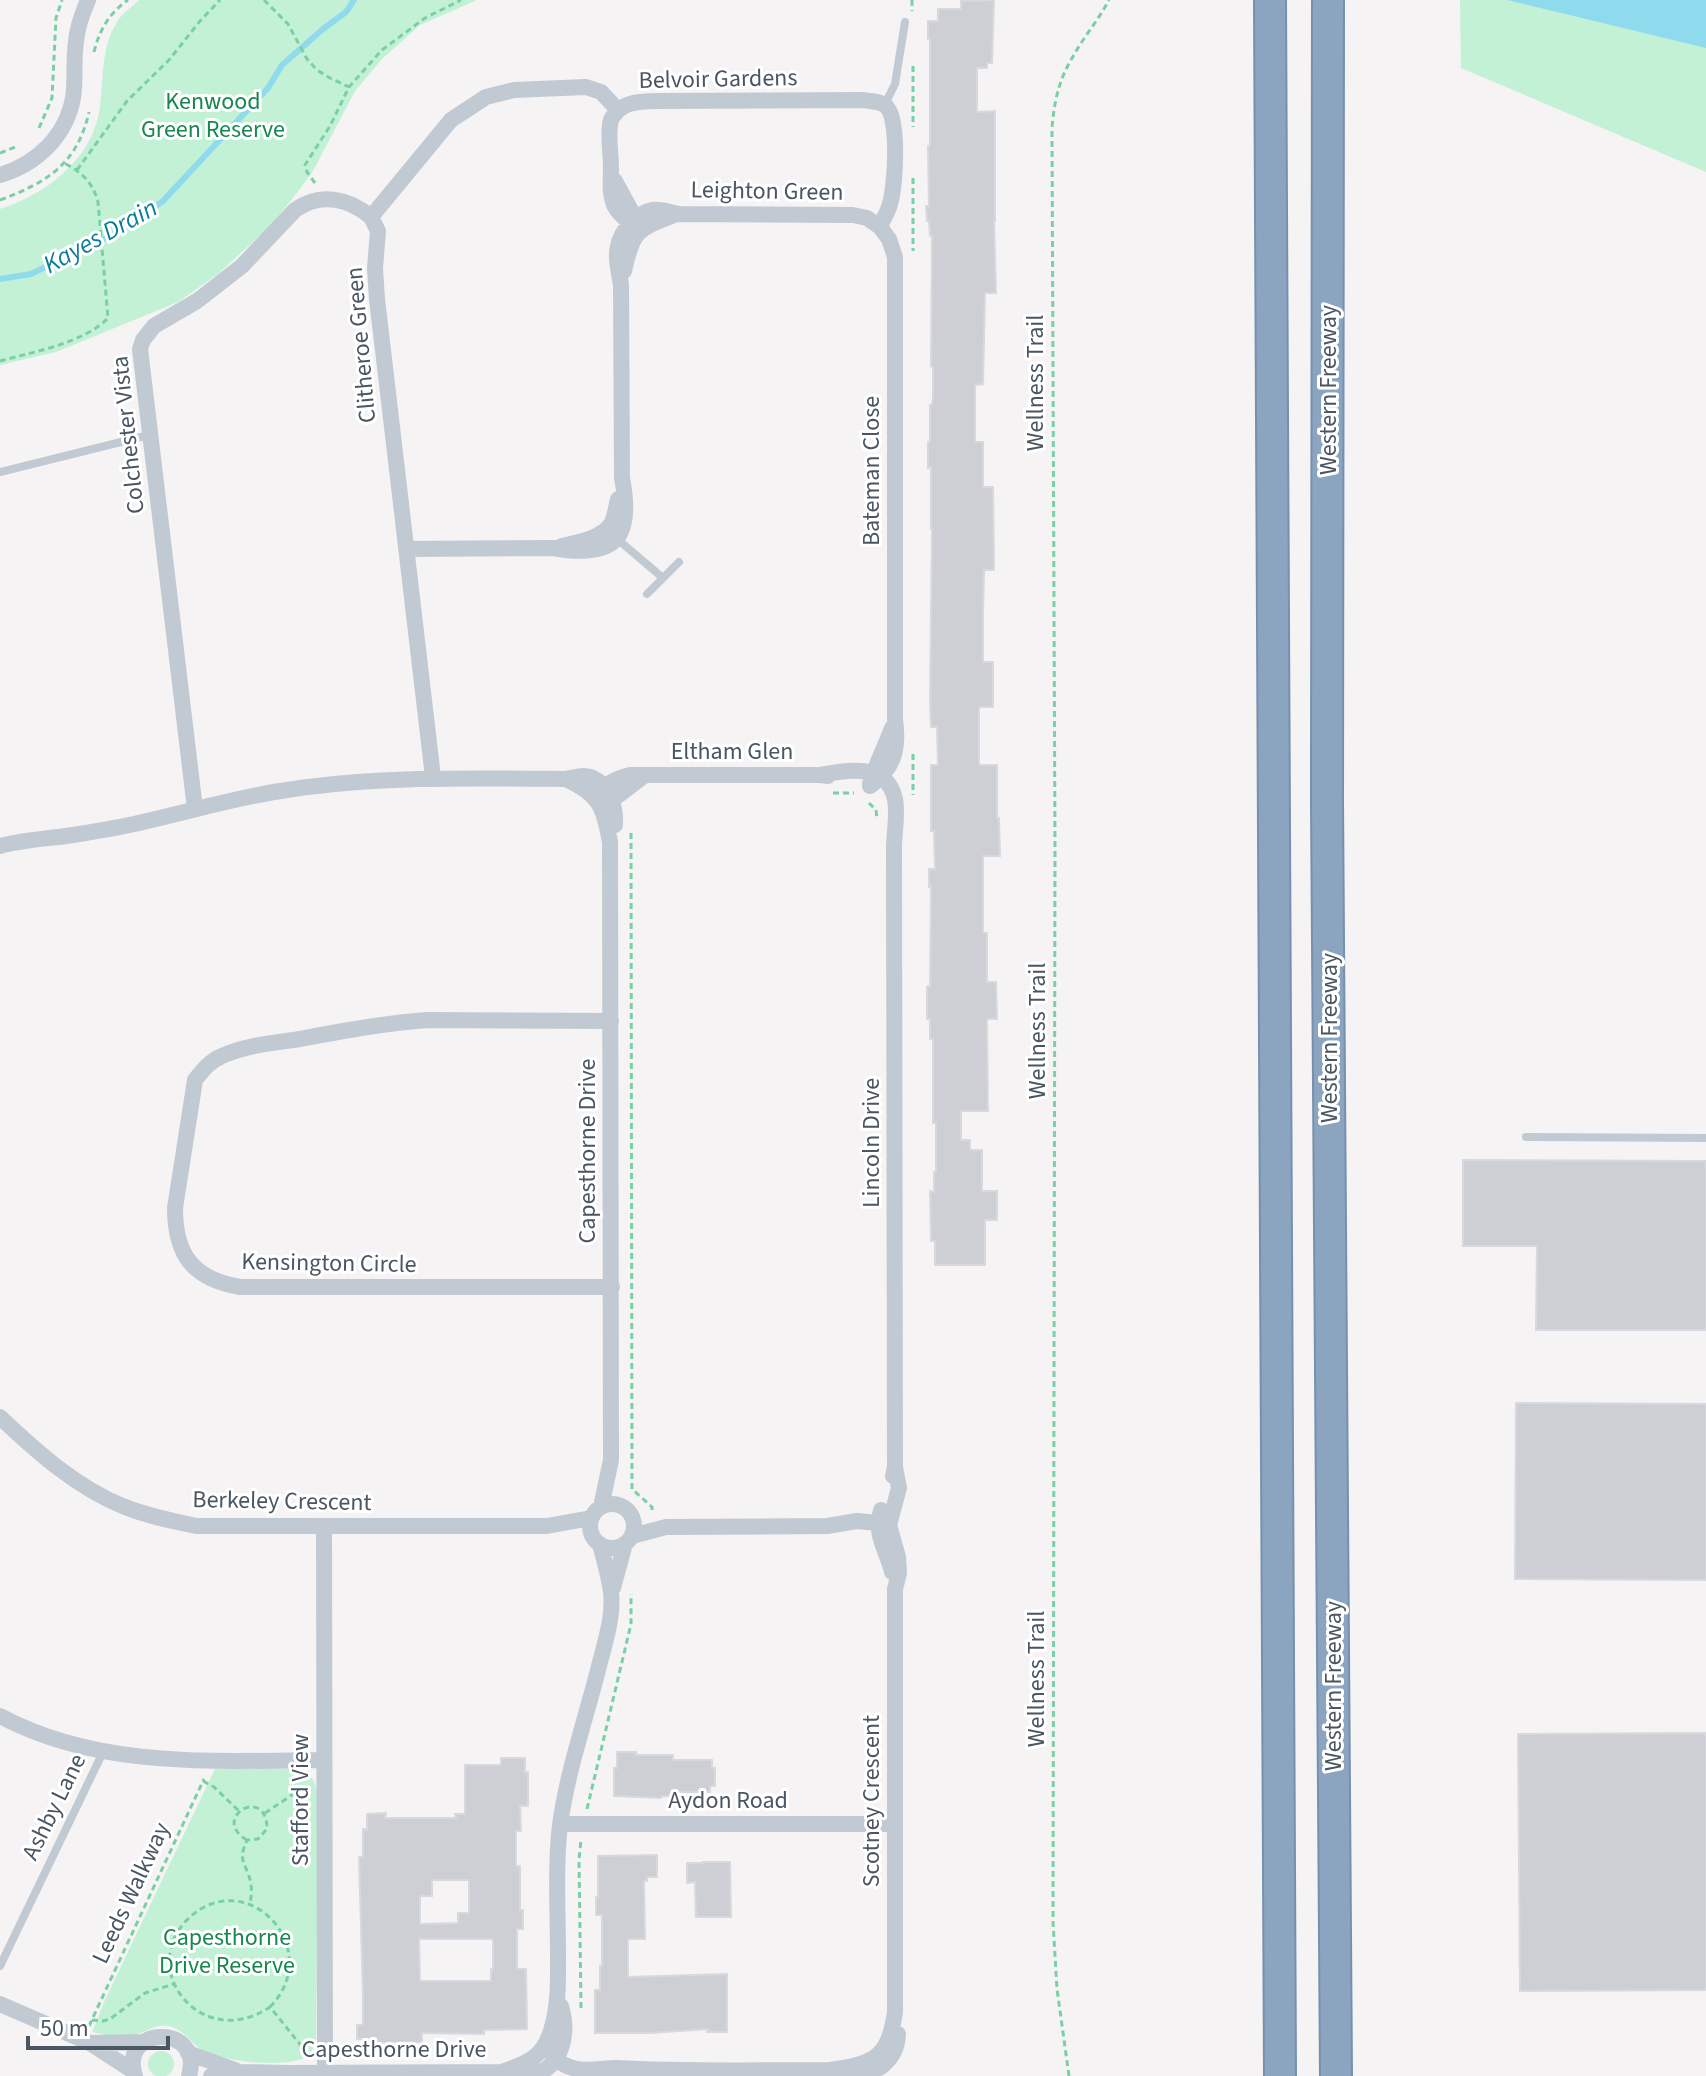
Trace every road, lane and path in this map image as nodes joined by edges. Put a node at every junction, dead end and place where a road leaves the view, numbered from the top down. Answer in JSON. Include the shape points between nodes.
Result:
{"nodes":[{"id":1,"x":62,"y":0,"type":"edge"},
{"id":2,"x":88,"y":0,"type":"edge"},
{"id":3,"x":220,"y":0,"type":"edge"},
{"id":4,"x":264,"y":0,"type":"edge"},
{"id":5,"x":461,"y":0,"type":"edge"},
{"id":6,"x":1109,"y":0,"type":"edge"},
{"id":7,"x":1270,"y":0,"type":"edge"},
{"id":8,"x":1328,"y":0,"type":"edge"},
{"id":9,"x":905,"y":22,"type":"dead end"},
{"id":10,"x":349,"y":87,"type":"junction"},
{"id":11,"x":885,"y":105,"type":"junction"},
{"id":12,"x":618,"y":110,"type":"junction"},
{"id":13,"x":37,"y":131,"type":"dead end"},
{"id":14,"x":25,"y":143,"type":"dead end"},
{"id":15,"x":0,"y":153,"type":"edge"},
{"id":16,"x":64,"y":163,"type":"dead end"},
{"id":17,"x":77,"y":170,"type":"junction"},
{"id":18,"x":0,"y":175,"type":"edge"},
{"id":19,"x":318,"y":199,"type":"junction"},
{"id":20,"x":371,"y":217,"type":"junction"},
{"id":21,"x":635,"y":223,"type":"junction"},
{"id":22,"x":880,"y":227,"type":"junction"},
{"id":23,"x":0,"y":361,"type":"edge"},
{"id":24,"x":150,"y":435,"type":"junction"},
{"id":25,"x":0,"y":472,"type":"edge"},
{"id":26,"x":611,"y":534,"type":"junction"},
{"id":27,"x":408,"y":549,"type":"junction"},
{"id":28,"x":679,"y":562,"type":"dead end"},
{"id":29,"x":663,"y":578,"type":"junction"},
{"id":30,"x":647,"y":594,"type":"dead end"},
{"id":31,"x":433,"y":777,"type":"junction"},
{"id":32,"x":872,"y":785,"type":"junction"},
{"id":33,"x":829,"y":793,"type":"dead end"},
{"id":34,"x":604,"y":796,"type":"junction"},
{"id":35,"x":195,"y":809,"type":"junction"},
{"id":36,"x":894,"y":819,"type":"junction"},
{"id":37,"x":631,"y":824,"type":"dead end"},
{"id":38,"x":0,"y":833,"type":"edge"},
{"id":39,"x":21,"y":840,"type":"junction"},
{"id":40,"x":0,"y":846,"type":"edge"},
{"id":41,"x":611,"y":1021,"type":"junction"},
{"id":42,"x":1526,"y":1137,"type":"dead end"},
{"id":43,"x":1706,"y":1138,"type":"edge"},
{"id":44,"x":612,"y":1287,"type":"junction"},
{"id":45,"x":0,"y":1417,"type":"edge"},
{"id":46,"x":611,"y":1460,"type":"junction"},
{"id":47,"x":626,"y":1509,"type":"junction"},
{"id":48,"x":596,"y":1512,"type":"junction"},
{"id":49,"x":659,"y":1524,"type":"junction"},
{"id":50,"x":882,"y":1525,"type":"junction"},
{"id":51,"x":547,"y":1526,"type":"junction"},
{"id":52,"x":324,"y":1527,"type":"junction"},
{"id":53,"x":596,"y":1540,"type":"junction"},
{"id":54,"x":628,"y":1540,"type":"junction"},
{"id":55,"x":611,"y":1593,"type":"junction"},
{"id":56,"x":631,"y":1595,"type":"dead end"},
{"id":57,"x":0,"y":1716,"type":"edge"},
{"id":58,"x":103,"y":1752,"type":"junction"},
{"id":59,"x":323,"y":1760,"type":"junction"},
{"id":60,"x":213,"y":1761,"type":"junction"},
{"id":61,"x":203,"y":1781,"type":"junction"},
{"id":62,"x":295,"y":1793,"type":"dead end"},
{"id":63,"x":239,"y":1811,"type":"junction"},
{"id":64,"x":265,"y":1813,"type":"junction"},
{"id":65,"x":561,"y":1824,"type":"junction"},
{"id":66,"x":584,"y":1824,"type":"junction"},
{"id":67,"x":895,"y":1824,"type":"junction"},
{"id":68,"x":247,"y":1840,"type":"junction"},
{"id":69,"x":250,"y":1905,"type":"junction"},
{"id":70,"x":0,"y":1966,"type":"edge"},
{"id":71,"x":174,"y":1984,"type":"junction"},
{"id":72,"x":0,"y":2004,"type":"edge"},
{"id":73,"x":270,"y":2007,"type":"junction"},
{"id":74,"x":581,"y":2011,"type":"dead end"},
{"id":75,"x":92,"y":2020,"type":"junction"},
{"id":76,"x":86,"y":2042,"type":"junction"},
{"id":77,"x":143,"y":2042,"type":"junction"},
{"id":78,"x":554,"y":2052,"type":"junction"},
{"id":79,"x":188,"y":2053,"type":"junction"},
{"id":80,"x":878,"y":2070,"type":"edge"},
{"id":81,"x":239,"y":2072,"type":"junction"},
{"id":82,"x":317,"y":2073,"type":"junction"},
{"id":83,"x":649,"y":2073,"type":"edge"},
{"id":84,"x":134,"y":2074,"type":"edge"},
{"id":85,"x":405,"y":2074,"type":"edge"},
{"id":86,"x":189,"y":2076,"type":"edge"},
{"id":87,"x":211,"y":2076,"type":"edge"},
{"id":88,"x":1069,"y":2076,"type":"edge"},
{"id":89,"x":1280,"y":2076,"type":"edge"},
{"id":90,"x":1336,"y":2076,"type":"edge"}],
"edges":[{"from":1,"to":13,"type":"path","via":[[56,18],[52,98]]},
{"from":2,"to":18,"type":"street","via":[[76,39],[65,123],[42,153]]},
{"from":3,"to":17,"type":"path","via":[[127,101]]},
{"from":4,"to":10,"type":"path","via":[[288,24],[317,70]]},
{"from":5,"to":10,"type":"path","via":[[399,36]]},
{"from":6,"to":88,"type":"path","name":"Wellness Trail","via":[[1070,62],[1054,103],[1052,128],[1053,1922]]},
{"from":7,"to":89,"type":"highway"},
{"from":8,"to":90,"type":"highway","name":"Western Freeway","via":[[1327,801]]},
{"from":9,"to":11,"type":"lane","via":[[895,84]]},
{"from":10,"to":19,"type":"path","via":[[305,165]]},
{"from":11,"to":12,"type":"street","name":"Belvoir Gardens","via":[[862,100],[655,101]]},
{"from":11,"to":22,"type":"street","via":[[892,114],[894,183]]},
{"from":12,"to":20,"type":"street","via":[[601,92],[586,87],[514,90],[486,97],[451,120]]},
{"from":12,"to":21,"type":"street","name":"Belvoir Gardens","via":[[610,125],[611,172]]},
{"from":14,"to":15,"type":"path"},
{"from":16,"to":17,"type":"path"},
{"from":17,"to":23,"type":"path","via":[[94,188],[98,202],[108,318],[54,347]]},
{"from":19,"to":20,"type":"street","via":[[349,202]]},
{"from":19,"to":24,"type":"street","name":"Colchester Vista","via":[[295,210],[242,266],[147,334],[140,349]]},
{"from":20,"to":27,"type":"street","name":"Clitheroe Green","via":[[378,231],[376,289]]},
{"from":21,"to":22,"type":"street","name":"Leighton Green","via":[[678,214],[830,214],[867,218]]},
{"from":21,"to":26,"type":"street","via":[[621,285],[622,478]]},
{"from":22,"to":32,"type":"street","name":"Bateman Close","via":[[895,257],[895,719]]},
{"from":24,"to":25,"type":"lane"},
{"from":24,"to":35,"type":"street","name":"Colchester Vista"},
{"from":26,"to":27,"type":"street","via":[[553,548]]},
{"from":26,"to":29,"type":"lane"},
{"from":27,"to":31,"type":"street","name":"Clitheroe Green"},
{"from":28,"to":29,"type":"lane"},
{"from":29,"to":30,"type":"lane"},
{"from":31,"to":34,"type":"street","via":[[566,779]]},
{"from":31,"to":35,"type":"street","via":[[286,790]]},
{"from":32,"to":33,"type":"path"},
{"from":32,"to":34,"type":"street","name":"Eltham Glen","via":[[820,775],[645,775]]},
{"from":32,"to":36,"type":"street"},
{"from":32,"to":36,"type":"path","via":[[876,819]]},
{"from":34,"to":41,"type":"street","name":"Capesthorne Drive","via":[[610,842]]},
{"from":35,"to":39,"type":"street","via":[[107,829]]},
{"from":36,"to":50,"type":"street","name":"Lincoln Drive","via":[[899,1488]]},
{"from":37,"to":49,"type":"path","via":[[632,1489],[652,1507]]},
{"from":38,"to":39,"type":"street"},
{"from":39,"to":40,"type":"street"},
{"from":41,"to":44,"type":"street","name":"Capesthorne Drive"},
{"from":41,"to":44,"type":"street","name":"Kensington Circle","via":[[398,1022],[223,1055],[195,1080],[175,1229],[189,1262],[218,1284],[240,1287]]},
{"from":42,"to":43,"type":"lane"},
{"from":44,"to":46,"type":"street","name":"Capesthorne Drive"},
{"from":45,"to":52,"type":"street","name":"Berkeley Crescent","via":[[60,1469],[124,1507],[196,1526]]},
{"from":46,"to":47,"type":"street","name":"Capesthorne Drive"},
{"from":46,"to":48,"type":"street","name":"Capesthorne Drive"},
{"from":47,"to":48,"type":"street","via":[[608,1504]]},
{"from":47,"to":49,"type":"street"},
{"from":47,"to":54,"type":"street","via":[[634,1524]]},
{"from":48,"to":51,"type":"street","name":"Berkeley Crescent"},
{"from":48,"to":53,"type":"street","via":[[590,1524]]},
{"from":49,"to":50,"type":"street","via":[[856,1530]]},
{"from":49,"to":54,"type":"street"},
{"from":50,"to":67,"type":"street","name":"Scotney Crescent","via":[[898,1557],[899,1573]]},
{"from":51,"to":52,"type":"street","name":"Berkeley Crescent"},
{"from":51,"to":53,"type":"street","name":"Berkeley Crescent"},
{"from":52,"to":59,"type":"street","name":"Stafford View"},
{"from":53,"to":54,"type":"street","via":[[612,1548]]},
{"from":53,"to":55,"type":"street"},
{"from":54,"to":55,"type":"street"},
{"from":55,"to":65,"type":"street","via":[[609,1625]]},
{"from":56,"to":66,"type":"path","via":[[631,1624]]},
{"from":57,"to":58,"type":"street"},
{"from":58,"to":60,"type":"street"},
{"from":58,"to":70,"type":"lane","name":"Ashby Lane"},
{"from":59,"to":60,"type":"street"},
{"from":59,"to":82,"type":"street","name":"Stafford View"},
{"from":60,"to":61,"type":"path","name":"Leeds Walkway"},
{"from":61,"to":63,"type":"path"},
{"from":61,"to":75,"type":"path","name":"Leeds Walkway"},
{"from":62,"to":64,"type":"path"},
{"from":63,"to":64,"type":"path","via":[[253,1807]]},
{"from":63,"to":68,"type":"path","via":[[234,1828]]},
{"from":64,"to":68,"type":"path","via":[[264,1835]]},
{"from":65,"to":66,"type":"street","name":"Aydon Road"},
{"from":65,"to":78,"type":"street"},
{"from":66,"to":67,"type":"street","name":"Aydon Road"},
{"from":66,"to":74,"type":"path","via":[[579,1859]]},
{"from":67,"to":80,"type":"street","name":"Scotney Crescent","via":[[895,2012]]},
{"from":68,"to":69,"type":"path","via":[[241,1854],[252,1886]]},
{"from":69,"to":71,"type":"path","via":[[216,1903],[190,1917],[173,1941]]},
{"from":69,"to":73,"type":"path","via":[[276,1922],[289,1948],[289,1975]]},
{"from":71,"to":73,"type":"path","via":[[209,2018],[235,2021]]},
{"from":71,"to":75,"type":"path","via":[[145,1993],[110,2019]]},
{"from":72,"to":76,"type":"street"},
{"from":73,"to":82,"type":"path","via":[[307,2052]]},
{"from":75,"to":76,"type":"path","name":"Leeds Walkway"},
{"from":76,"to":77,"type":"street"},
{"from":76,"to":84,"type":"street"},
{"from":77,"to":79,"type":"street","name":"Capesthorne Drive","via":[[168,2037]]},
{"from":77,"to":84,"type":"street","via":[[134,2055]]},
{"from":78,"to":83,"type":"street","name":"Scotney Crescent","via":[[601,2068]]},
{"from":78,"to":85,"type":"street","name":"Capesthorne Drive","via":[[501,2072]]},
{"from":79,"to":81,"type":"street","name":"Capesthorne Drive"},
{"from":79,"to":86,"type":"street"},
{"from":80,"to":83,"type":"street","name":"Scotney Crescent","via":[[860,2076],[830,2070]]},
{"from":81,"to":82,"type":"street","name":"Capesthorne Drive"},
{"from":81,"to":87,"type":"street","name":"Capesthorne Drive"},
{"from":82,"to":85,"type":"street","name":"Capesthorne Drive"}]}
